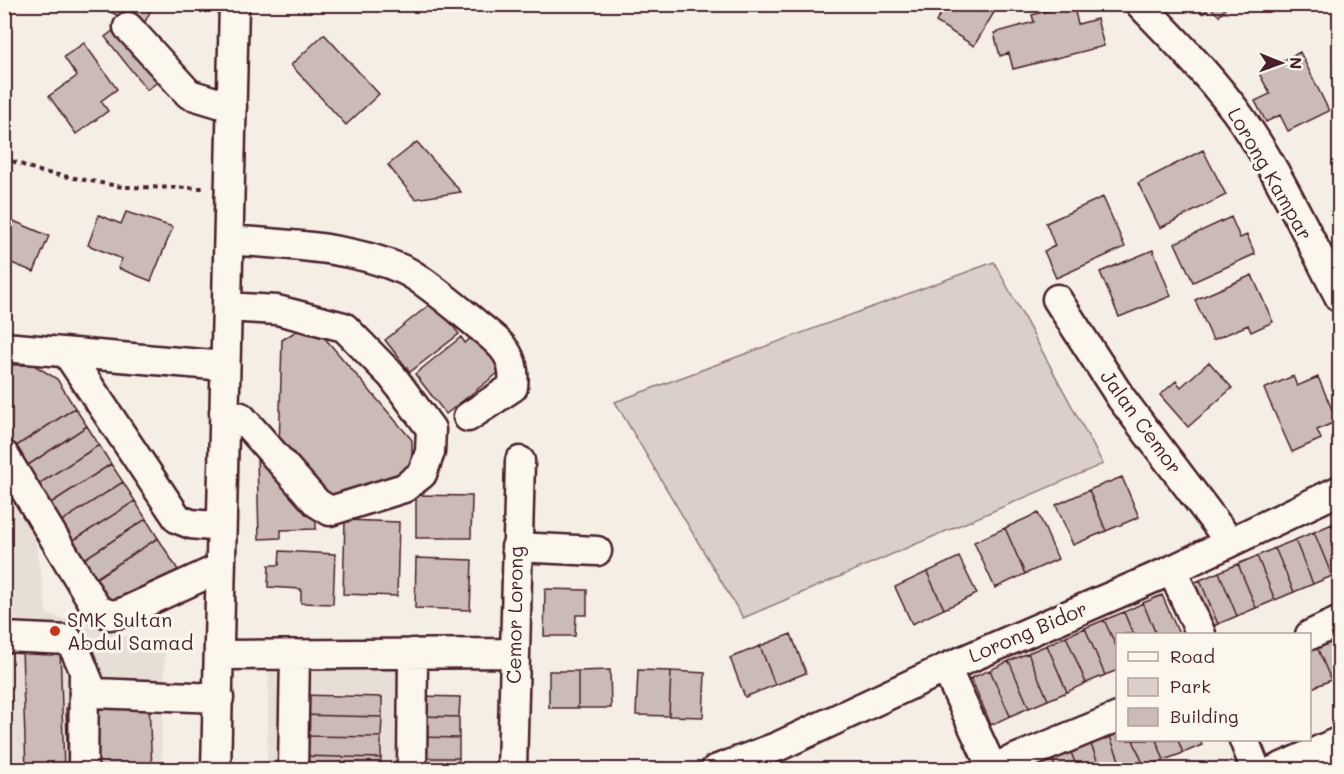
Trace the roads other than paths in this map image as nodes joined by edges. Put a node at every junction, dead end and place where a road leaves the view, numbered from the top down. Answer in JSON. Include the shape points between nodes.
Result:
{"nodes":[{"id":1,"x":234,"y":4,"type":"edge"},
{"id":2,"x":1140,"y":4,"type":"edge"},
{"id":3,"x":128,"y":27,"type":"dead end"},
{"id":4,"x":232,"y":107,"type":"junction"},
{"id":5,"x":230,"y":214,"type":"junction"},
{"id":6,"x":1340,"y":298,"type":"edge"},
{"id":7,"x":1057,"y":299,"type":"dead end"},
{"id":8,"x":227,"y":307,"type":"junction"},
{"id":9,"x":6,"y":344,"type":"edge"},
{"id":10,"x":67,"y":353,"type":"junction"},
{"id":11,"x":225,"y":366,"type":"junction"},
{"id":12,"x":224,"y":412,"type":"junction"},
{"id":13,"x":468,"y":417,"type":"dead end"},
{"id":14,"x":4,"y":455,"type":"edge"},
{"id":15,"x":520,"y":461,"type":"dead end"},
{"id":16,"x":1340,"y":490,"type":"edge"},
{"id":17,"x":221,"y":527,"type":"junction"},
{"id":18,"x":1230,"y":542,"type":"junction"},
{"id":19,"x":516,"y":547,"type":"junction"},
{"id":20,"x":597,"y":551,"type":"dead end"},
{"id":21,"x":220,"y":568,"type":"junction"},
{"id":22,"x":1172,"y":570,"type":"junction"},
{"id":23,"x":1340,"y":621,"type":"edge"},
{"id":24,"x":1201,"y":633,"type":"edge"},
{"id":25,"x":1311,"y":635,"type":"edge"},
{"id":26,"x":4,"y":637,"type":"edge"},
{"id":27,"x":414,"y":653,"type":"junction"},
{"id":28,"x":514,"y":653,"type":"junction"},
{"id":29,"x":220,"y":655,"type":"junction"},
{"id":30,"x":295,"y":655,"type":"junction"},
{"id":31,"x":946,"y":668,"type":"junction"},
{"id":32,"x":84,"y":675,"type":"junction"},
{"id":33,"x":219,"y":698,"type":"junction"},
{"id":34,"x":1116,"y":718,"type":"edge"},
{"id":35,"x":1244,"y":741,"type":"edge"},
{"id":36,"x":1340,"y":741,"type":"edge"},
{"id":37,"x":514,"y":769,"type":"edge"},
{"id":38,"x":993,"y":769,"type":"edge"},
{"id":39,"x":83,"y":770,"type":"edge"},
{"id":40,"x":216,"y":770,"type":"edge"},
{"id":41,"x":293,"y":770,"type":"edge"},
{"id":42,"x":412,"y":770,"type":"edge"},
{"id":43,"x":714,"y":770,"type":"edge"},
{"id":44,"x":1256,"y":770,"type":"edge"},
{"id":45,"x":1275,"y":770,"type":"edge"}],
"edges":[{"from":1,"to":4,"type":"street"},
{"from":2,"to":6,"type":"street","name":"Lorong Kampar","via":[[1235,111],[1276,177]]},
{"from":3,"to":4,"type":"street","via":[[189,94]]},
{"from":4,"to":5,"type":"street"},
{"from":5,"to":8,"type":"street"},
{"from":5,"to":13,"type":"street","via":[[322,247],[406,271],[507,350],[515,370],[513,387]]},
{"from":7,"to":18,"type":"street","name":"Jalan Cemor","via":[[1121,398]]},
{"from":8,"to":11,"type":"street"},
{"from":8,"to":12,"type":"street","via":[[277,310],[344,327],[392,376],[431,429],[430,452],[422,474],[404,488],[330,511],[318,503],[241,417]]},
{"from":9,"to":10,"type":"street"},
{"from":10,"to":11,"type":"street"},
{"from":10,"to":17,"type":"street","via":[[178,519]]},
{"from":11,"to":12,"type":"street"},
{"from":12,"to":17,"type":"street"},
{"from":14,"to":21,"type":"street","via":[[97,609],[110,615],[123,613]]},
{"from":15,"to":19,"type":"street","name":"Cemor Lorong"},
{"from":16,"to":18,"type":"street","name":"Lorong Bidor"},
{"from":17,"to":21,"type":"street"},
{"from":18,"to":22,"type":"street","name":"Lorong Bidor"},
{"from":19,"to":20,"type":"street"},
{"from":19,"to":28,"type":"street","name":"Cemor Lorong"},
{"from":21,"to":29,"type":"street"},
{"from":22,"to":24,"type":"street"},
{"from":22,"to":31,"type":"street","name":"Lorong Bidor"},
{"from":23,"to":25,"type":"street"},
{"from":26,"to":32,"type":"street","via":[[68,640],[77,650]]},
{"from":27,"to":28,"type":"street"},
{"from":27,"to":30,"type":"street"},
{"from":27,"to":42,"type":"street"},
{"from":28,"to":37,"type":"street","name":"Cemor Lorong"},
{"from":29,"to":30,"type":"street"},
{"from":29,"to":33,"type":"street"},
{"from":30,"to":41,"type":"street"},
{"from":31,"to":38,"type":"street"},
{"from":31,"to":43,"type":"street","name":"Lorong Bidor","via":[[779,746]]},
{"from":32,"to":33,"type":"street","via":[[94,693]]},
{"from":32,"to":39,"type":"street"},
{"from":33,"to":40,"type":"street"},
{"from":34,"to":38,"type":"street"},
{"from":35,"to":44,"type":"street"},
{"from":36,"to":45,"type":"street"}]}
